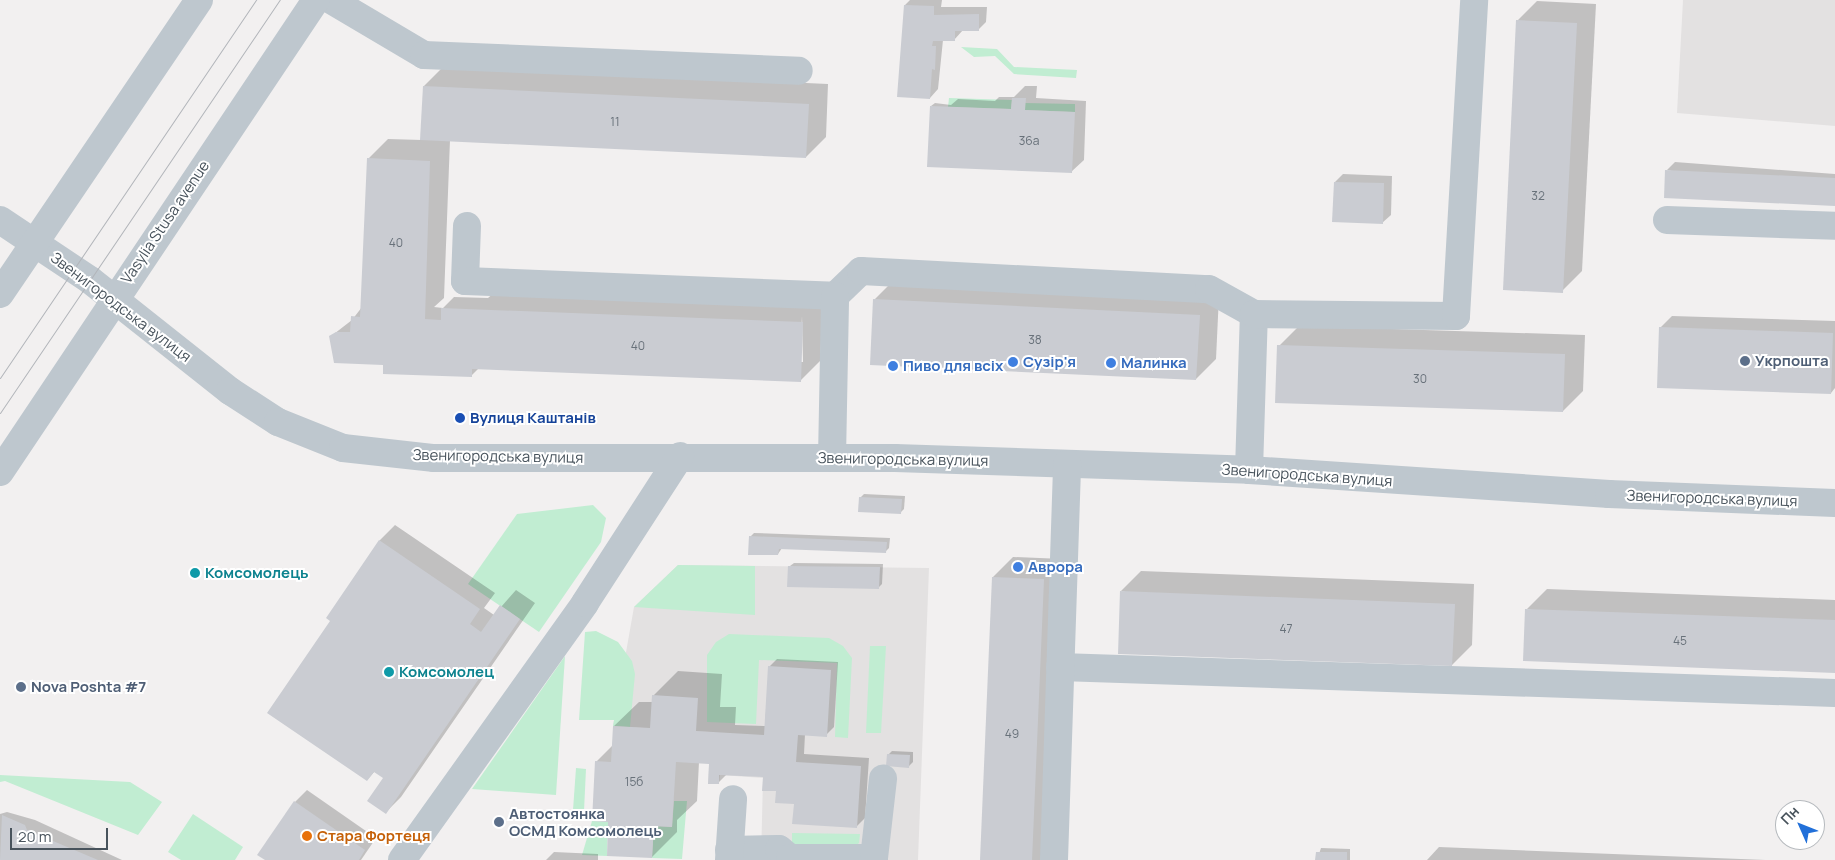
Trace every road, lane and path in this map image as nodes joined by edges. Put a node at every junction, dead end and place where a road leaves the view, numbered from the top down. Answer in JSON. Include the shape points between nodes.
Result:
{"nodes":[{"id":1,"x":199,"y":0,"type":"edge"},
{"id":2,"x":316,"y":0,"type":"edge"},
{"id":3,"x":331,"y":0,"type":"edge"},
{"id":4,"x":1474,"y":0,"type":"edge"},
{"id":5,"x":799,"y":71,"type":"dead end"},
{"id":6,"x":0,"y":220,"type":"edge"},
{"id":7,"x":1667,"y":220,"type":"dead end"},
{"id":8,"x":467,"y":226,"type":"dead end"},
{"id":9,"x":1835,"y":226,"type":"edge"},
{"id":10,"x":34,"y":242,"type":"junction"},
{"id":11,"x":0,"y":294,"type":"edge"},
{"id":12,"x":835,"y":296,"type":"junction"},
{"id":13,"x":113,"y":299,"type":"junction"},
{"id":14,"x":1254,"y":314,"type":"junction"},
{"id":15,"x":680,"y":456,"type":"junction"},
{"id":16,"x":832,"y":458,"type":"junction"},
{"id":17,"x":1067,"y":464,"type":"junction"},
{"id":18,"x":1248,"y":470,"type":"junction"},
{"id":19,"x":0,"y":472,"type":"edge"},
{"id":20,"x":1835,"y":503,"type":"edge"},
{"id":21,"x":1060,"y":667,"type":"junction"},
{"id":22,"x":1835,"y":693,"type":"edge"},
{"id":23,"x":883,"y":780,"type":"dead end"},
{"id":24,"x":733,"y":799,"type":"dead end"},
{"id":25,"x":729,"y":855,"type":"edge"},
{"id":26,"x":402,"y":860,"type":"edge"},
{"id":27,"x":1054,"y":860,"type":"edge"}],
"edges":[{"from":1,"to":10,"type":"street"},
{"from":2,"to":13,"type":"street","name":"Vasylia Stusa avenue"},
{"from":3,"to":5,"type":"street","via":[[424,55]]},
{"from":4,"to":14,"type":"street","via":[[1456,316]]},
{"from":6,"to":10,"type":"street","name":"Звенигородська вулиця"},
{"from":7,"to":9,"type":"street"},
{"from":8,"to":12,"type":"street","via":[[465,281]]},
{"from":10,"to":11,"type":"street"},
{"from":10,"to":13,"type":"street","name":"Звенигородська вулиця"},
{"from":12,"to":14,"type":"street","via":[[861,271],[1209,289]]},
{"from":12,"to":16,"type":"street"},
{"from":13,"to":15,"type":"street","name":"Звенигородська вулиця","via":[[230,391],[278,422],[343,448],[434,458]]},
{"from":13,"to":19,"type":"street","name":"Vasylia Stusa avenue"},
{"from":14,"to":18,"type":"street"},
{"from":15,"to":16,"type":"street","name":"Звенигородська вулиця"},
{"from":15,"to":26,"type":"street","via":[[585,603]]},
{"from":16,"to":17,"type":"street","name":"Звенигородська вулиця"},
{"from":17,"to":18,"type":"street","name":"Звенигородська вулиця"},
{"from":17,"to":21,"type":"street"},
{"from":18,"to":20,"type":"street","name":"Звенигородська вулиця","via":[[1609,494]]},
{"from":21,"to":22,"type":"street"},
{"from":21,"to":27,"type":"street"},
{"from":23,"to":25,"type":"street","via":[[874,858],[790,858],[779,849]]},
{"from":24,"to":25,"type":"street"}]}
